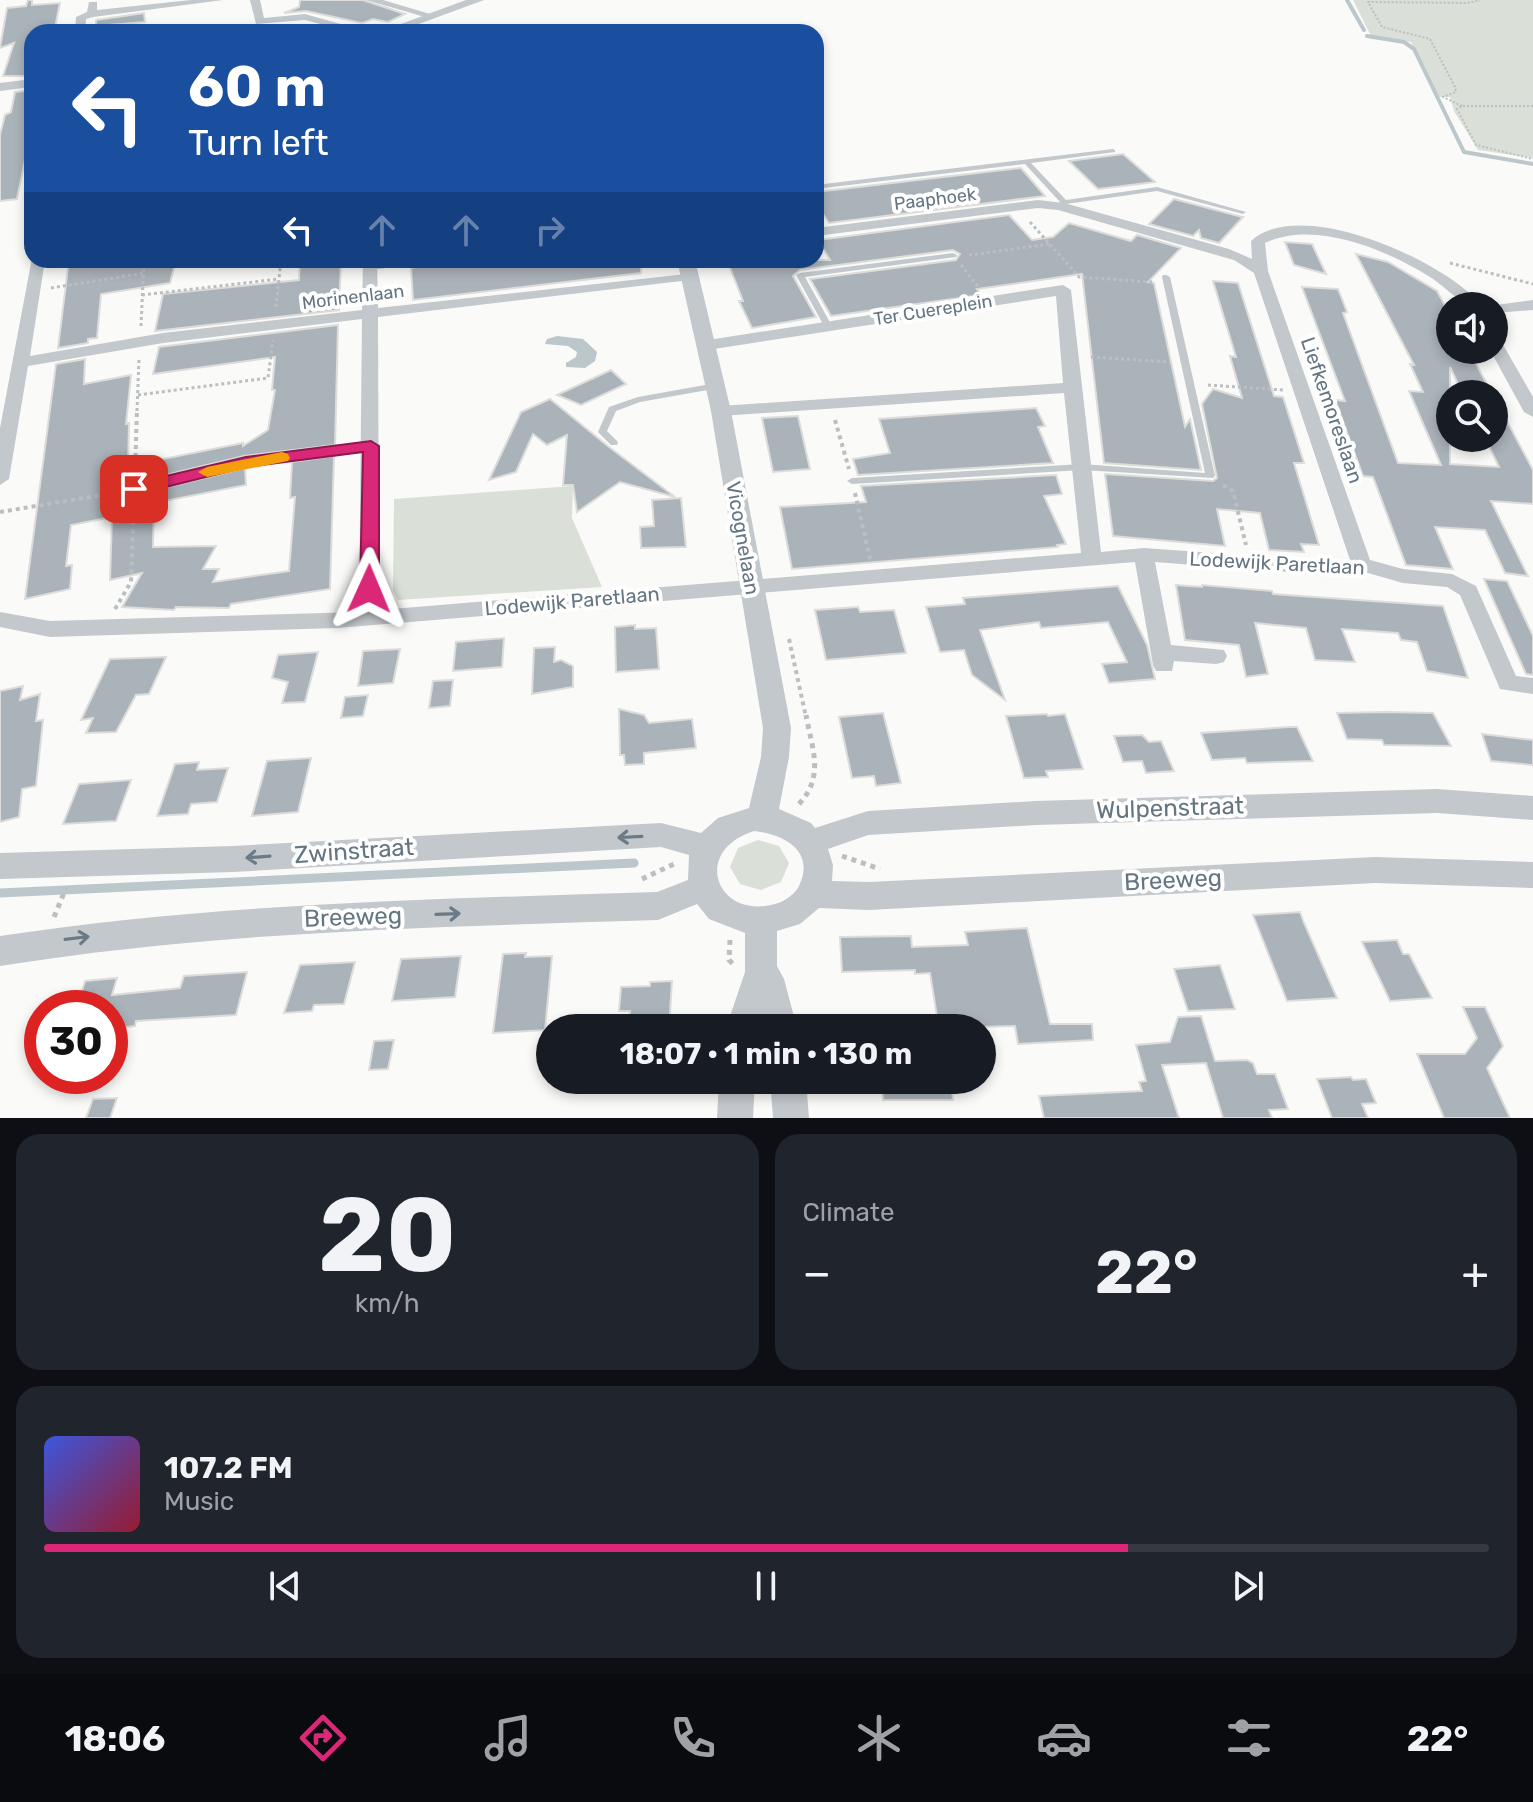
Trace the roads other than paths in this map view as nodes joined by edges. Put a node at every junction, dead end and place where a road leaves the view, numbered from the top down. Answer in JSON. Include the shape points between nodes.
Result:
{"nodes":[{"id":1,"x":94,"y":0,"type":"edge"},
{"id":2,"x":218,"y":0,"type":"edge"},
{"id":3,"x":255,"y":0,"type":"edge"},
{"id":4,"x":371,"y":0,"type":"edge"},
{"id":5,"x":478,"y":0,"type":"edge"},
{"id":6,"x":92,"y":14,"type":"junction"},
{"id":7,"x":432,"y":22,"type":"junction"},
{"id":8,"x":81,"y":24,"type":"edge"},
{"id":9,"x":333,"y":24,"type":"edge"},
{"id":10,"x":409,"y":24,"type":"edge"},
{"id":11,"x":24,"y":84,"type":"edge"},
{"id":12,"x":0,"y":87,"type":"edge"},
{"id":13,"x":1113,"y":151,"type":"dead end"},
{"id":14,"x":1026,"y":161,"type":"junction"},
{"id":15,"x":824,"y":186,"type":"edge"},
{"id":16,"x":1061,"y":204,"type":"junction"},
{"id":17,"x":1243,"y":212,"type":"dead end"},
{"id":18,"x":824,"y":231,"type":"edge"},
{"id":19,"x":953,"y":255,"type":"dead end"},
{"id":20,"x":37,"y":268,"type":"edge"},
{"id":21,"x":370,"y":268,"type":"edge"},
{"id":22,"x":688,"y":268,"type":"edge"},
{"id":23,"x":1261,"y":271,"type":"junction"},
{"id":24,"x":1166,"y":280,"type":"road end"},
{"id":25,"x":1459,"y":292,"type":"edge"},
{"id":26,"x":1533,"y":305,"type":"edge"},
{"id":27,"x":1508,"y":307,"type":"edge"},
{"id":28,"x":372,"y":315,"type":"junction"},
{"id":29,"x":828,"y":326,"type":"junction"},
{"id":30,"x":708,"y":345,"type":"junction"},
{"id":31,"x":22,"y":362,"type":"junction"},
{"id":32,"x":1506,"y":364,"type":"edge"},
{"id":33,"x":1072,"y":387,"type":"junction"},
{"id":34,"x":718,"y":398,"type":"junction"},
{"id":35,"x":1533,"y":412,"type":"edge"},
{"id":36,"x":614,"y":443,"type":"dead end"},
{"id":37,"x":371,"y":446,"type":"junction"},
{"id":38,"x":1082,"y":467,"type":"junction"},
{"id":39,"x":0,"y":479,"type":"edge"},
{"id":40,"x":852,"y":481,"type":"dead end"},
{"id":41,"x":134,"y":489,"type":"road end"},
{"id":42,"x":1144,"y":555,"type":"junction"},
{"id":43,"x":1092,"y":559,"type":"junction"},
{"id":44,"x":1361,"y":564,"type":"junction"},
{"id":45,"x":752,"y":586,"type":"junction"},
{"id":46,"x":369,"y":618,"type":"junction"},
{"id":47,"x":0,"y":619,"type":"edge"},
{"id":48,"x":1216,"y":656,"type":"dead end"},
{"id":49,"x":1533,"y":686,"type":"edge"},
{"id":50,"x":1533,"y":808,"type":"edge"},
{"id":51,"x":762,"y":818,"type":"junction"},
{"id":52,"x":811,"y":842,"type":"junction"},
{"id":53,"x":706,"y":847,"type":"junction"},
{"id":54,"x":0,"y":866,"type":"edge"},
{"id":55,"x":1533,"y":875,"type":"edge"},
{"id":56,"x":704,"y":887,"type":"junction"},
{"id":57,"x":812,"y":894,"type":"junction"},
{"id":58,"x":761,"y":921,"type":"junction"},
{"id":59,"x":0,"y":951,"type":"edge"},
{"id":60,"x":761,"y":972,"type":"junction"},
{"id":61,"x":748,"y":1014,"type":"edge"},
{"id":62,"x":777,"y":1014,"type":"edge"},
{"id":63,"x":736,"y":1094,"type":"edge"},
{"id":64,"x":789,"y":1094,"type":"edge"},
{"id":65,"x":735,"y":1118,"type":"edge"},
{"id":66,"x":791,"y":1118,"type":"edge"}],
"edges":[{"from":1,"to":6,"type":"street"},
{"from":2,"to":6,"type":"street"},
{"from":3,"to":9,"type":"street","via":[[260,22],[305,17]]},
{"from":4,"to":7,"type":"street"},
{"from":5,"to":7,"type":"street"},
{"from":6,"to":8,"type":"street","via":[[81,17]]},
{"from":7,"to":10,"type":"street"},
{"from":11,"to":12,"type":"street"},
{"from":13,"to":14,"type":"lane","name":"Paaphoek"},
{"from":14,"to":15,"type":"lane","name":"Paaphoek"},
{"from":14,"to":16,"type":"lane"},
{"from":16,"to":17,"type":"lane","name":"Paaphoek","via":[[1157,189]]},
{"from":16,"to":18,"type":"street","name":"Paaphoek"},
{"from":16,"to":23,"type":"street","name":"Paaphoek","via":[[1239,257]]},
{"from":19,"to":29,"type":"lane","via":[[800,275]]},
{"from":20,"to":31,"type":"street"},
{"from":21,"to":28,"type":"street"},
{"from":22,"to":28,"type":"street","name":"Morinenlaan"},
{"from":22,"to":30,"type":"street","name":"Vicognelaan"},
{"from":23,"to":25,"type":"street","via":[[1258,241],[1278,230],[1334,235],[1400,254]]},
{"from":23,"to":44,"type":"street","name":"Liefkemoreslaan"},
{"from":24,"to":38,"type":"lane","via":[[1210,476]]},
{"from":26,"to":27,"type":"street"},
{"from":28,"to":31,"type":"street","name":"Morinenlaan","via":[[140,341]]},
{"from":28,"to":37,"type":"street"},
{"from":29,"to":30,"type":"street","name":"Ter Cuereplein"},
{"from":29,"to":33,"type":"street","name":"Ter Cuereplein","via":[[1063,290]]},
{"from":30,"to":34,"type":"street","name":"Vicognelaan"},
{"from":31,"to":39,"type":"street"},
{"from":32,"to":35,"type":"street"},
{"from":33,"to":34,"type":"street"},
{"from":33,"to":38,"type":"street","name":"Ter Cuereplein"},
{"from":34,"to":36,"type":"lane","via":[[638,400],[612,409],[602,432]]},
{"from":34,"to":45,"type":"street","name":"Vicognelaan"},
{"from":37,"to":41,"type":"lane","via":[[246,462]]},
{"from":37,"to":46,"type":"street"},
{"from":38,"to":40,"type":"lane"},
{"from":38,"to":43,"type":"street","name":"Ter Cuereplein"},
{"from":42,"to":43,"type":"street","name":"Lodewijk Paretlaan"},
{"from":42,"to":44,"type":"street","name":"Lodewijk Paretlaan","via":[[1338,569]]},
{"from":42,"to":48,"type":"street","via":[[1163,658]]},
{"from":43,"to":45,"type":"street","name":"Lodewijk Paretlaan"},
{"from":44,"to":49,"type":"street","name":"Lodewijk Paretlaan","via":[[1403,576],[1452,581],[1469,591],[1508,683]]},
{"from":45,"to":46,"type":"street","name":"Lodewijk Paretlaan"},
{"from":45,"to":51,"type":"street","name":"Vicognelaan","via":[[777,728]]},
{"from":46,"to":47,"type":"street","name":"Lodewijk Paretlaan","via":[[42,629]]},
{"from":50,"to":52,"type":"street","name":"Wulpenstraat","via":[[1437,801],[1051,812],[868,823]]},
{"from":51,"to":52,"type":"street","via":[[788,824]]},
{"from":51,"to":53,"type":"street","via":[[732,824]]},
{"from":52,"to":57,"type":"street","via":[[819,859]]},
{"from":53,"to":54,"type":"street","name":"Zwinstraat","one_way":true,"via":[[661,835]]},
{"from":53,"to":56,"type":"street","via":[[700,870]]},
{"from":55,"to":57,"type":"street","name":"Breeweg","via":[[1375,870],[869,896]]},
{"from":56,"to":58,"type":"street","via":[[729,913]]},
{"from":59,"to":56,"type":"street","name":"Breeweg","one_way":true,"via":[[219,922],[658,906]]},
{"from":57,"to":58,"type":"street","via":[[791,913]]},
{"from":58,"to":60,"type":"street"},
{"from":60,"to":61,"type":"street"},
{"from":60,"to":62,"type":"street","via":[[768,979]]},
{"from":63,"to":65,"type":"street"},
{"from":64,"to":66,"type":"street"}]}
